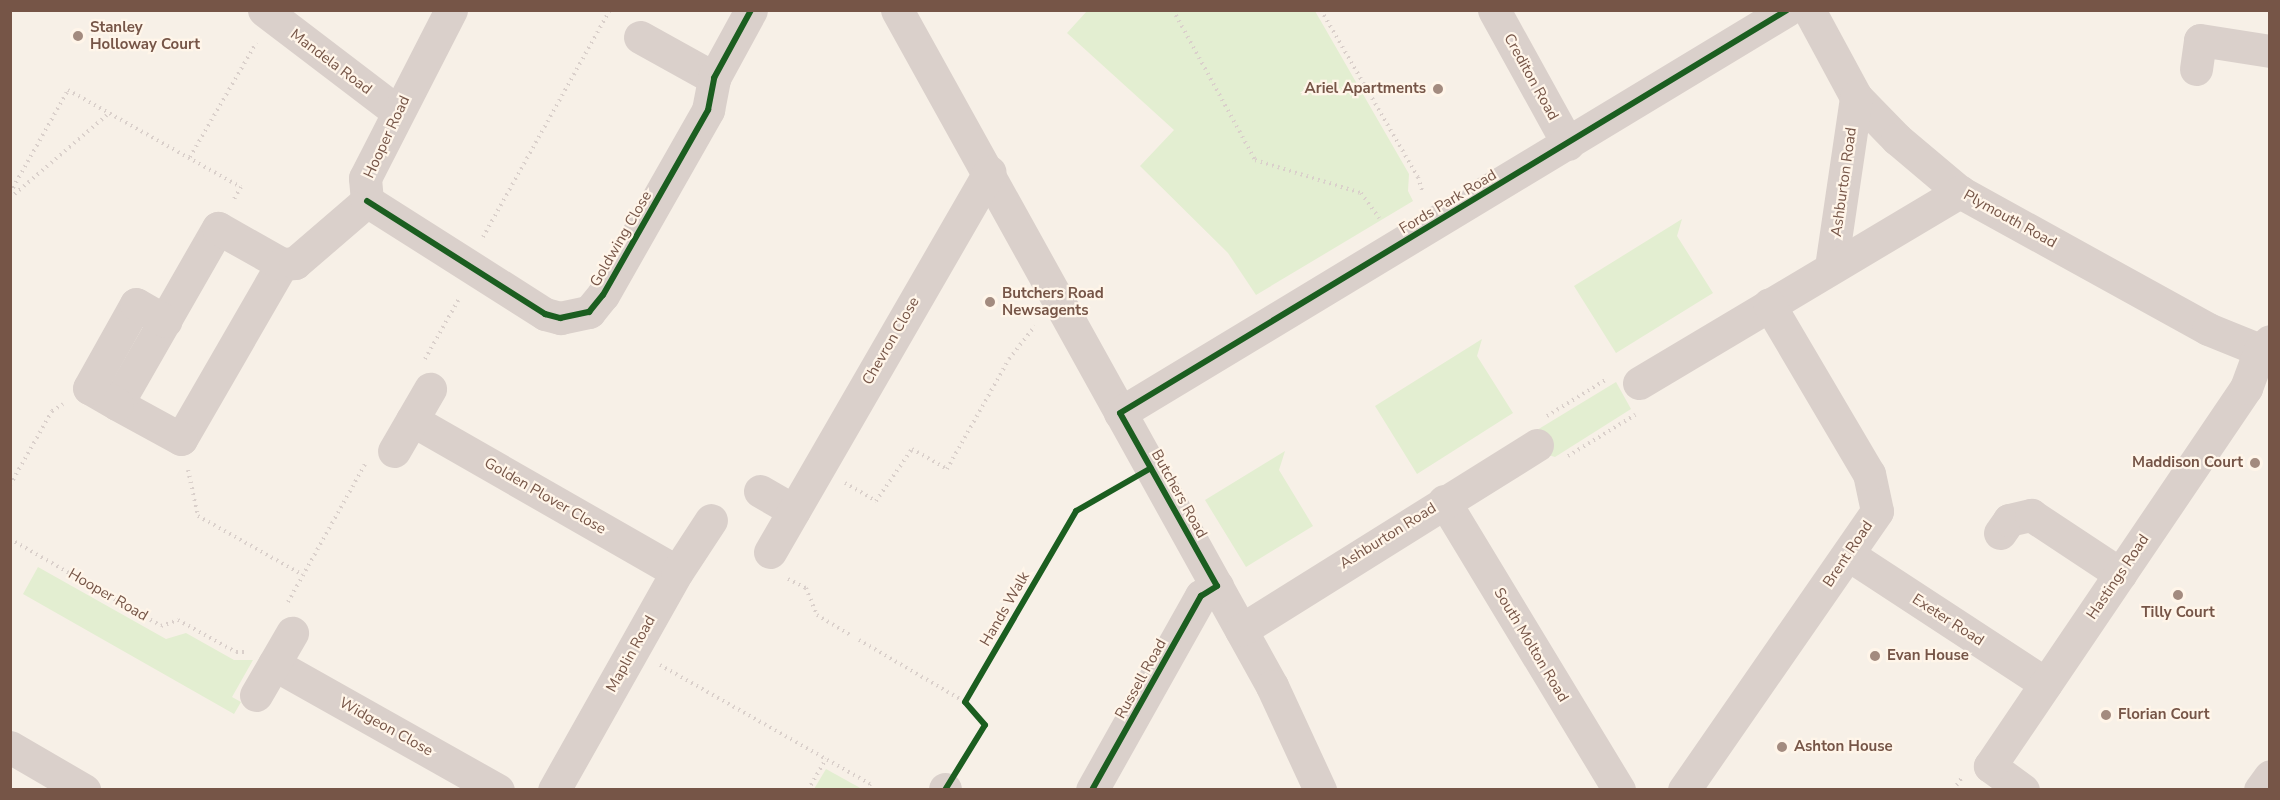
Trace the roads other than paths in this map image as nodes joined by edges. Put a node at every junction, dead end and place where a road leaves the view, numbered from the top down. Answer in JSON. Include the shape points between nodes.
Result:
{"nodes":[{"id":1,"x":451,"y":10,"type":"edge"},
{"id":2,"x":751,"y":10,"type":"edge"},
{"id":3,"x":897,"y":10,"type":"edge"},
{"id":4,"x":1494,"y":10,"type":"edge"},
{"id":5,"x":1787,"y":10,"type":"edge"},
{"id":6,"x":1809,"y":10,"type":"edge"},
{"id":7,"x":268,"y":13,"type":"edge"},
{"id":8,"x":640,"y":37,"type":"dead end"},
{"id":9,"x":2270,"y":51,"type":"edge"},
{"id":10,"x":2198,"y":55,"type":"dead end"},
{"id":11,"x":714,"y":78,"type":"junction"},
{"id":12,"x":1856,"y":97,"type":"junction"},
{"id":13,"x":398,"y":112,"type":"junction"},
{"id":14,"x":1568,"y":144,"type":"junction"},
{"id":15,"x":989,"y":172,"type":"junction"},
{"id":16,"x":1960,"y":192,"type":"junction"},
{"id":17,"x":367,"y":201,"type":"junction"},
{"id":18,"x":282,"y":264,"type":"junction"},
{"id":19,"x":1831,"y":267,"type":"junction"},
{"id":20,"x":1769,"y":304,"type":"junction"},
{"id":21,"x":165,"y":321,"type":"junction"},
{"id":22,"x":2265,"y":346,"type":"edge"},
{"id":23,"x":425,"y":379,"type":"road end"},
{"id":24,"x":1635,"y":385,"type":"road end"},
{"id":25,"x":117,"y":404,"type":"junction"},
{"id":26,"x":1120,"y":413,"type":"junction"},
{"id":27,"x":412,"y":420,"type":"junction"},
{"id":28,"x":1537,"y":445,"type":"road end"},
{"id":29,"x":380,"y":457,"type":"road end"},
{"id":30,"x":760,"y":491,"type":"dead end"},
{"id":31,"x":1444,"y":501,"type":"junction"},
{"id":32,"x":794,"y":511,"type":"junction"},
{"id":33,"x":711,"y":520,"type":"dead end"},
{"id":34,"x":2000,"y":533,"type":"dead end"},
{"id":35,"x":770,"y":552,"type":"dead end"},
{"id":36,"x":1849,"y":555,"type":"junction"},
{"id":37,"x":677,"y":572,"type":"junction"},
{"id":38,"x":2120,"y":574,"type":"junction"},
{"id":39,"x":1216,"y":586,"type":"junction"},
{"id":40,"x":289,"y":618,"type":"road end"},
{"id":41,"x":1241,"y":630,"type":"junction"},
{"id":42,"x":261,"y":658,"type":"junction"},
{"id":43,"x":2046,"y":684,"type":"junction"},
{"id":44,"x":256,"y":695,"type":"dead end"},
{"id":45,"x":10,"y":747,"type":"edge"},
{"id":46,"x":2270,"y":776,"type":"edge"},
{"id":47,"x":84,"y":789,"type":"edge"},
{"id":48,"x":498,"y":789,"type":"edge"},
{"id":49,"x":555,"y":789,"type":"edge"},
{"id":50,"x":1092,"y":789,"type":"edge"},
{"id":51,"x":1320,"y":789,"type":"edge"},
{"id":52,"x":1619,"y":789,"type":"edge"},
{"id":53,"x":1683,"y":789,"type":"edge"},
{"id":54,"x":2023,"y":789,"type":"edge"},
{"id":55,"x":2260,"y":789,"type":"edge"}],
"edges":[{"from":1,"to":13,"type":"street","name":"Hooper Road"},
{"from":2,"to":11,"type":"street","name":"Goldwing Close"},
{"from":3,"to":15,"type":"street","name":"Butchers Road"},
{"from":4,"to":14,"type":"street","name":"Crediton Road"},
{"from":5,"to":14,"type":"street","name":"Fords Park Road"},
{"from":6,"to":12,"type":"street","name":"Plymouth Road"},
{"from":7,"to":13,"type":"street","name":"Mandela Road"},
{"from":8,"to":11,"type":"street"},
{"from":9,"to":10,"type":"street"},
{"from":11,"to":17,"type":"street","name":"Goldwing Close","via":[[708,110],[603,296],[589,312],[567,318],[545,314]]},
{"from":12,"to":16,"type":"street","name":"Plymouth Road","via":[[1896,140]]},
{"from":12,"to":19,"type":"street","name":"Ashburton Road"},
{"from":13,"to":17,"type":"street","name":"Hooper Road","via":[[365,178]]},
{"from":14,"to":26,"type":"street","name":"Fords Park Road"},
{"from":15,"to":26,"type":"street","name":"Butchers Road"},
{"from":15,"to":32,"type":"street","name":"Chevron Close"},
{"from":16,"to":19,"type":"street","name":"Ashburton Road"},
{"from":16,"to":22,"type":"street","name":"Plymouth Road","via":[[2208,329]]},
{"from":17,"to":18,"type":"street","name":"Hooper Road","via":[[295,263]]},
{"from":18,"to":21,"type":"street","via":[[218,228]]},
{"from":18,"to":25,"type":"street","via":[[182,440]]},
{"from":19,"to":20,"type":"street","name":"Ashburton Road"},
{"from":20,"to":24,"type":"street","name":"Ashburton Road"},
{"from":20,"to":36,"type":"street","name":"Brent Road","via":[[1869,474],[1877,511]]},
{"from":21,"to":25,"type":"street"},
{"from":21,"to":25,"type":"street","via":[[136,304],[89,388]]},
{"from":22,"to":38,"type":"street","name":"Hastings Road","via":[[2246,388]]},
{"from":23,"to":27,"type":"street"},
{"from":26,"to":39,"type":"street","name":"Butchers Road"},
{"from":27,"to":29,"type":"street"},
{"from":27,"to":37,"type":"street","name":"Golden Plover Close"},
{"from":28,"to":31,"type":"street","name":"Ashburton Road"},
{"from":30,"to":32,"type":"street"},
{"from":31,"to":41,"type":"street","name":"Ashburton Road"},
{"from":31,"to":52,"type":"street","name":"South Molton Road"},
{"from":32,"to":35,"type":"street","name":"Chevron Close"},
{"from":33,"to":37,"type":"street","name":"Maplin Road"},
{"from":34,"to":38,"type":"street","via":[[2009,520],[2031,515]]},
{"from":36,"to":43,"type":"street","name":"Exeter Road"},
{"from":36,"to":53,"type":"street","name":"Brent Road"},
{"from":37,"to":49,"type":"street","name":"Maplin Road"},
{"from":38,"to":43,"type":"street","name":"Hastings Road"},
{"from":39,"to":41,"type":"street","name":"Butchers Road"},
{"from":39,"to":50,"type":"street","name":"Russell Road","via":[[1201,596]]},
{"from":40,"to":42,"type":"street"},
{"from":41,"to":51,"type":"street","name":"Butchers Road"},
{"from":42,"to":44,"type":"street"},
{"from":42,"to":48,"type":"street","name":"Widgeon Close"},
{"from":43,"to":54,"type":"street","name":"Hastings Road","via":[[1990,766]]},
{"from":45,"to":47,"type":"street"},
{"from":46,"to":55,"type":"street"}]}
